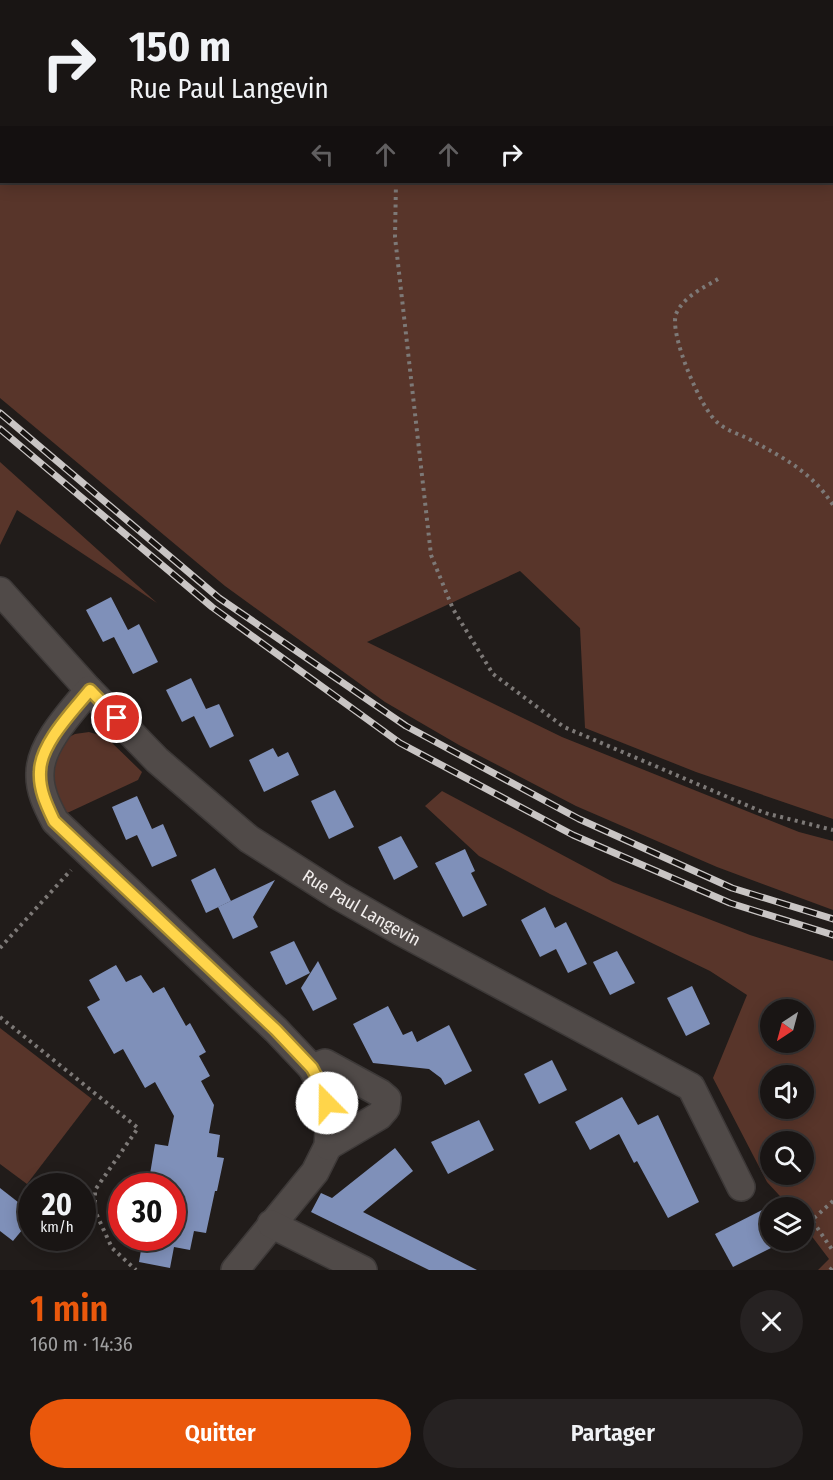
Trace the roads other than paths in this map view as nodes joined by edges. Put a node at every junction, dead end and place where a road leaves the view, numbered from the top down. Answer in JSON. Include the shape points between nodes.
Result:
{"nodes":[{"id":1,"x":0,"y":591,"type":"edge"},
{"id":2,"x":90,"y":690,"type":"junction"},
{"id":3,"x":312,"y":1068,"type":"junction"},
{"id":4,"x":328,"y":1146,"type":"junction"},
{"id":5,"x":741,"y":1187,"type":"dead end"},
{"id":6,"x":271,"y":1224,"type":"junction"},
{"id":7,"x":235,"y":1270,"type":"edge"},
{"id":8,"x":363,"y":1270,"type":"edge"}],
"edges":[{"from":1,"to":2,"type":"street","name":"Rue Paul Langevin"},
{"from":2,"to":3,"type":"street","via":[[46,749],[39,772],[43,798],[54,821]]},
{"from":2,"to":5,"type":"street","name":"Rue Paul Langevin","via":[[157,760],[249,839],[390,925],[691,1087]]},
{"from":3,"to":4,"type":"street","via":[[330,1116]]},
{"from":3,"to":4,"type":"street","via":[[325,1063],[387,1099],[380,1116]]},
{"from":4,"to":6,"type":"street","via":[[315,1172]]},
{"from":6,"to":7,"type":"street"},
{"from":6,"to":8,"type":"street"}]}
